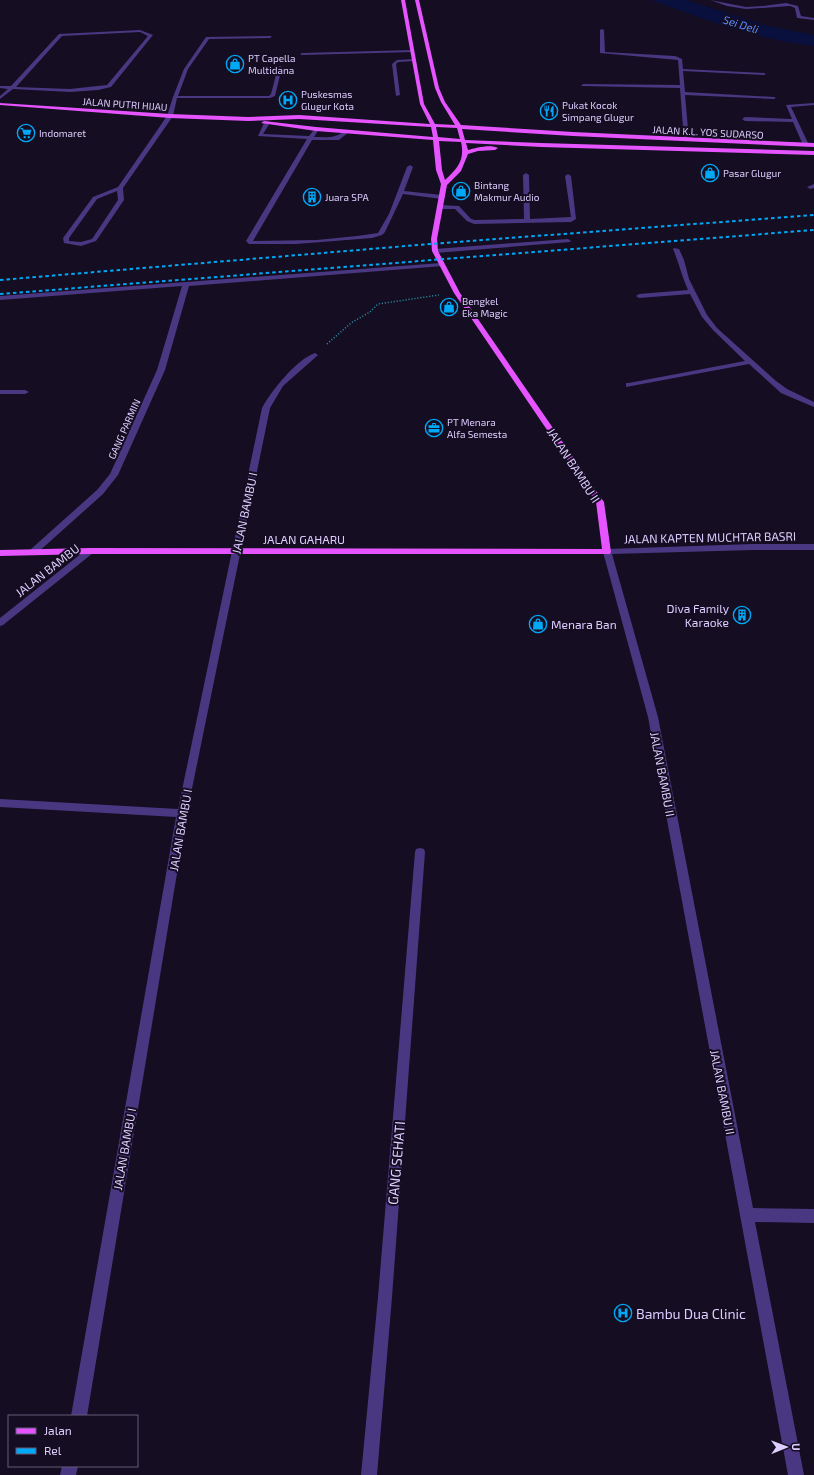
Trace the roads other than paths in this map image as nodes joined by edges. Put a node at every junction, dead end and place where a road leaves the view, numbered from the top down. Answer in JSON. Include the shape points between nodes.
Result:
{"nodes":[{"id":1,"x":403,"y":0,"type":"edge"},
{"id":2,"x":417,"y":0,"type":"edge"},
{"id":3,"x":712,"y":0,"type":"edge"},
{"id":4,"x":814,"y":19,"type":"edge"},
{"id":5,"x":602,"y":30,"type":"dead end"},
{"id":6,"x":270,"y":37,"type":"dead end"},
{"id":7,"x":412,"y":51,"type":"junction"},
{"id":8,"x":302,"y":54,"type":"dead end"},
{"id":9,"x":413,"y":60,"type":"junction"},
{"id":10,"x":280,"y":67,"type":"dead end"},
{"id":11,"x":682,"y":70,"type":"junction"},
{"id":12,"x":764,"y":74,"type":"dead end"},
{"id":13,"x":583,"y":85,"type":"dead end"},
{"id":14,"x":0,"y":87,"type":"edge"},
{"id":15,"x":12,"y":88,"type":"junction"},
{"id":16,"x":683,"y":90,"type":"junction"},
{"id":17,"x":398,"y":95,"type":"dead end"},
{"id":18,"x":175,"y":97,"type":"junction"},
{"id":19,"x":0,"y":98,"type":"edge"},
{"id":20,"x":774,"y":98,"type":"dead end"},
{"id":21,"x":0,"y":104,"type":"edge"},
{"id":22,"x":814,"y":104,"type":"edge"},
{"id":23,"x":170,"y":116,"type":"junction"},
{"id":24,"x":248,"y":119,"type":"junction"},
{"id":25,"x":745,"y":119,"type":"dead end"},
{"id":26,"x":795,"y":121,"type":"junction"},
{"id":27,"x":267,"y":123,"type":"junction"},
{"id":28,"x":433,"y":125,"type":"junction"},
{"id":29,"x":458,"y":127,"type":"junction"},
{"id":30,"x":316,"y":129,"type":"junction"},
{"id":31,"x":346,"y":132,"type":"junction"},
{"id":32,"x":311,"y":139,"type":"junction"},
{"id":33,"x":436,"y":139,"type":"junction"},
{"id":34,"x":686,"y":140,"type":"junction"},
{"id":35,"x":463,"y":141,"type":"junction"},
{"id":36,"x":541,"y":145,"type":"junction"},
{"id":37,"x":806,"y":145,"type":"junction"},
{"id":38,"x":814,"y":145,"type":"edge"},
{"id":39,"x":466,"y":153,"type":"junction"},
{"id":40,"x":814,"y":153,"type":"edge"},
{"id":41,"x":410,"y":167,"type":"dead end"},
{"id":42,"x":526,"y":175,"type":"dead end"},
{"id":43,"x":568,"y":176,"type":"dead end"},
{"id":44,"x":444,"y":184,"type":"junction"},
{"id":45,"x":120,"y":188,"type":"junction"},
{"id":46,"x":401,"y":192,"type":"junction"},
{"id":47,"x":442,"y":197,"type":"junction"},
{"id":48,"x":440,"y":207,"type":"junction"},
{"id":49,"x":527,"y":221,"type":"junction"},
{"id":50,"x":568,"y":241,"type":"dead end"},
{"id":51,"x":676,"y":249,"type":"dead end"},
{"id":52,"x":435,"y":250,"type":"junction"},
{"id":53,"x":441,"y":265,"type":"junction"},
{"id":54,"x":186,"y":284,"type":"junction"},
{"id":55,"x":692,"y":292,"type":"junction"},
{"id":56,"x":638,"y":296,"type":"dead end"},
{"id":57,"x":0,"y":298,"type":"edge"},
{"id":58,"x":315,"y":355,"type":"road end"},
{"id":59,"x":750,"y":362,"type":"junction"},
{"id":60,"x":629,"y":385,"type":"dead end"},
{"id":61,"x":0,"y":392,"type":"edge"},
{"id":62,"x":25,"y":392,"type":"dead end"},
{"id":63,"x":814,"y":405,"type":"edge"},
{"id":64,"x":814,"y":547,"type":"edge"},
{"id":65,"x":90,"y":551,"type":"junction"},
{"id":66,"x":236,"y":551,"type":"junction"},
{"id":67,"x":34,"y":552,"type":"junction"},
{"id":68,"x":607,"y":552,"type":"junction"},
{"id":69,"x":0,"y":553,"type":"edge"},
{"id":70,"x":0,"y":623,"type":"edge"},
{"id":71,"x":0,"y":803,"type":"edge"},
{"id":72,"x":182,"y":814,"type":"junction"},
{"id":73,"x":420,"y":852,"type":"dead end"},
{"id":74,"x":746,"y":1215,"type":"junction"},
{"id":75,"x":814,"y":1216,"type":"edge"},
{"id":76,"x":78,"y":1415,"type":"edge"},
{"id":77,"x":369,"y":1475,"type":"edge"},
{"id":78,"x":796,"y":1475,"type":"edge"}],
"edges":[{"from":1,"to":7,"type":"main road"},
{"from":2,"to":29,"type":"main road","via":[[437,88]]},
{"from":3,"to":4,"type":"street","via":[[744,8],[788,4],[798,10],[799,17]]},
{"from":5,"to":11,"type":"street","via":[[604,53],[678,57]]},
{"from":6,"to":18,"type":"street","via":[[208,38],[186,69]]},
{"from":7,"to":8,"type":"street"},
{"from":7,"to":9,"type":"main road"},
{"from":9,"to":17,"type":"street","via":[[397,61],[394,64]]},
{"from":9,"to":28,"type":"main road","via":[[422,104]]},
{"from":10,"to":18,"type":"street","via":[[270,96]]},
{"from":11,"to":12,"type":"street"},
{"from":11,"to":16,"type":"street"},
{"from":13,"to":16,"type":"street"},
{"from":14,"to":15,"type":"street"},
{"from":15,"to":15,"type":"street","via":[[61,35],[140,31],[151,35],[109,86],[85,91]]},
{"from":15,"to":19,"type":"street"},
{"from":16,"to":20,"type":"street"},
{"from":16,"to":34,"type":"street"},
{"from":18,"to":23,"type":"street"},
{"from":21,"to":23,"type":"main road","name":"JALAN PUTRI HIJAU"},
{"from":22,"to":26,"type":"street","via":[[788,106]]},
{"from":23,"to":24,"type":"main road","name":"JALAN PUTRI HIJAU"},
{"from":23,"to":45,"type":"street"},
{"from":24,"to":27,"type":"main road","name":"JALAN PUTRI HIJAU"},
{"from":24,"to":28,"type":"main road","name":"JALAN PUTRI HIJAU","via":[[299,117]]},
{"from":25,"to":26,"type":"street"},
{"from":26,"to":37,"type":"street"},
{"from":27,"to":30,"type":"main road","name":"JALAN PUTRI HIJAU"},
{"from":27,"to":32,"type":"street","via":[[260,135]]},
{"from":28,"to":29,"type":"main road","name":"JALAN K.L. YOS SUDARSO"},
{"from":28,"to":33,"type":"main road"},
{"from":29,"to":34,"type":"main road","name":"JALAN K.L. YOS SUDARSO"},
{"from":29,"to":35,"type":"main road"},
{"from":30,"to":31,"type":"main road","name":"JALAN PUTRI HIJAU"},
{"from":30,"to":32,"type":"street"},
{"from":31,"to":32,"type":"street","via":[[333,140]]},
{"from":31,"to":33,"type":"main road","name":"JALAN PUTRI HIJAU"},
{"from":32,"to":46,"type":"street","via":[[249,241],[251,243],[372,237],[383,231]]},
{"from":33,"to":35,"type":"main road","name":"JALAN K.L. YOS SUDARSO"},
{"from":33,"to":44,"type":"main road","via":[[439,170]]},
{"from":34,"to":37,"type":"main road","name":"JALAN K.L. YOS SUDARSO"},
{"from":35,"to":36,"type":"main road","name":"JALAN K.L. YOS SUDARSO"},
{"from":35,"to":39,"type":"main road"},
{"from":36,"to":39,"type":"main road","via":[[485,148]]},
{"from":36,"to":40,"type":"main road","name":"JALAN K.L. YOS SUDARSO"},
{"from":37,"to":38,"type":"main road","name":"JALAN K.L. YOS SUDARSO"},
{"from":39,"to":44,"type":"main road","via":[[459,170]]},
{"from":41,"to":46,"type":"street"},
{"from":42,"to":49,"type":"street"},
{"from":43,"to":49,"type":"street","via":[[573,220]]},
{"from":44,"to":47,"type":"main road","name":"JALAN BAMBU II"},
{"from":45,"to":45,"type":"street","via":[[121,200],[94,240],[81,244],[66,242],[66,238],[95,198]]},
{"from":46,"to":47,"type":"street"},
{"from":47,"to":48,"type":"main road","name":"JALAN BAMBU II"},
{"from":48,"to":49,"type":"street","via":[[457,207],[468,220],[474,222]]},
{"from":48,"to":52,"type":"main road","name":"JALAN BAMBU II","via":[[434,239]]},
{"from":50,"to":52,"type":"street"},
{"from":51,"to":55,"type":"street"},
{"from":52,"to":53,"type":"main road","name":"JALAN BAMBU II"},
{"from":53,"to":54,"type":"street"},
{"from":53,"to":68,"type":"main road","name":"JALAN BAMBU II","via":[[600,502]]},
{"from":54,"to":57,"type":"street"},
{"from":54,"to":67,"type":"street","name":"GANG PARMIN","via":[[161,370],[114,475],[100,492]]},
{"from":55,"to":56,"type":"street"},
{"from":55,"to":59,"type":"street","via":[[704,316]]},
{"from":58,"to":66,"type":"street","name":"JALAN BAMBU I","via":[[293,372],[270,398]]},
{"from":59,"to":60,"type":"street"},
{"from":59,"to":63,"type":"street","via":[[784,391]]},
{"from":61,"to":62,"type":"street"},
{"from":64,"to":68,"type":"street","name":"JALAN KAPTEN MUCHTAR BASRI"},
{"from":65,"to":66,"type":"main road","name":"JALAN GAHARU"},
{"from":65,"to":67,"type":"main road","name":"JALAN GAHARU"},
{"from":65,"to":70,"type":"street","name":"JALAN BAMBU"},
{"from":66,"to":68,"type":"main road","name":"JALAN GAHARU"},
{"from":66,"to":72,"type":"street","name":"JALAN BAMBU I"},
{"from":67,"to":69,"type":"main road","name":"JALAN GAHARU"},
{"from":68,"to":74,"type":"street","name":"JALAN BAMBU II","via":[[653,717]]},
{"from":71,"to":72,"type":"street"},
{"from":72,"to":76,"type":"street","name":"JALAN BAMBU I"},
{"from":73,"to":77,"type":"street","name":"GANG SEHATI"},
{"from":74,"to":75,"type":"street"},
{"from":74,"to":78,"type":"street","name":"JALAN BAMBU II"}]}
